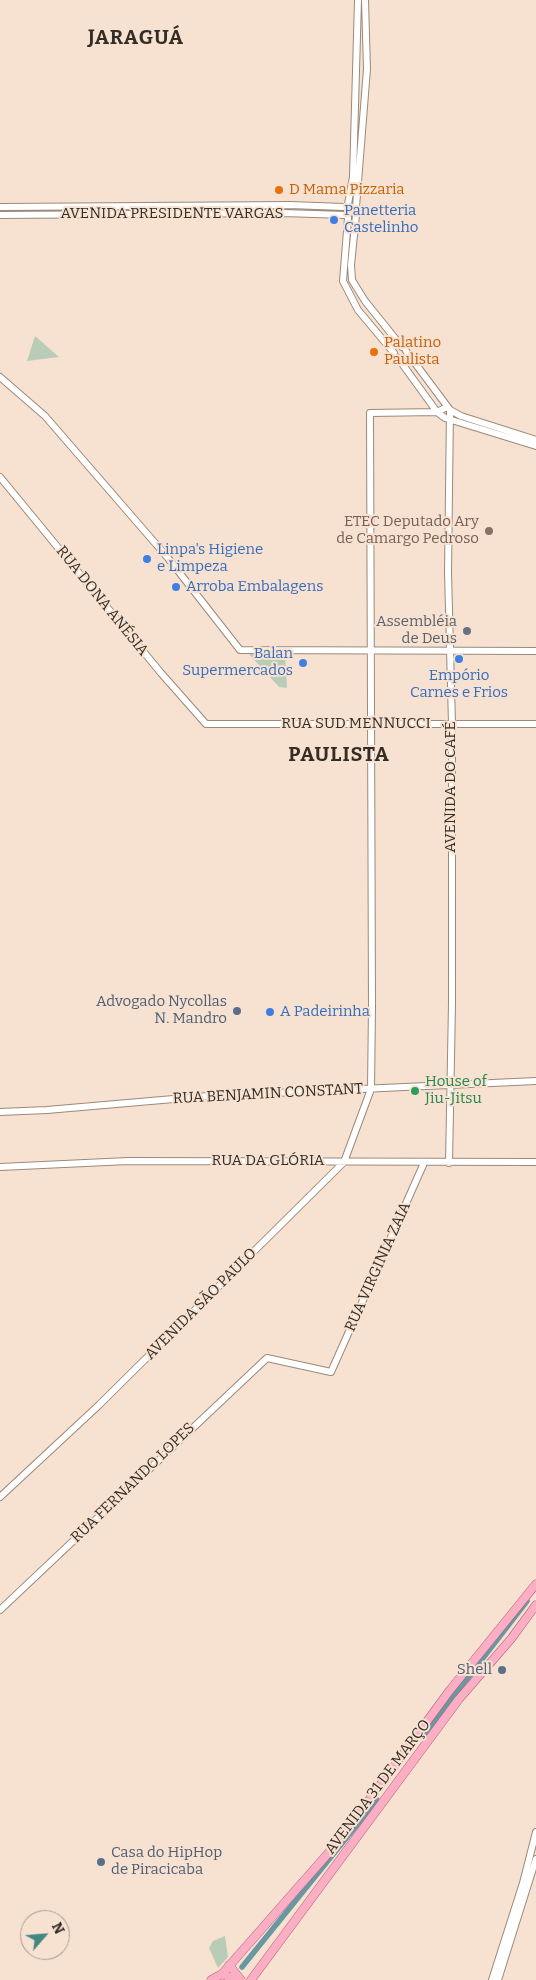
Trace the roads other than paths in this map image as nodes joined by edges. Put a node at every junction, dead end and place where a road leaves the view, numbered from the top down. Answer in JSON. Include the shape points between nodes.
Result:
{"nodes":[{"id":1,"x":358,"y":0,"type":"edge"},
{"id":2,"x":365,"y":0,"type":"edge"},
{"id":3,"x":346,"y":206,"type":"junction"},
{"id":4,"x":0,"y":207,"type":"edge"},
{"id":5,"x":356,"y":207,"type":"junction"},
{"id":6,"x":0,"y":215,"type":"edge"},
{"id":7,"x":356,"y":215,"type":"junction"},
{"id":8,"x":347,"y":217,"type":"junction"},
{"id":9,"x":404,"y":349,"type":"junction"},
{"id":10,"x":396,"y":355,"type":"junction"},
{"id":11,"x":0,"y":376,"type":"edge"},
{"id":12,"x":448,"y":408,"type":"junction"},
{"id":13,"x":437,"y":412,"type":"junction"},
{"id":14,"x":451,"y":420,"type":"junction"},
{"id":15,"x":536,"y":440,"type":"edge"},
{"id":16,"x":536,"y":446,"type":"edge"},
{"id":17,"x":0,"y":477,"type":"edge"},
{"id":18,"x":369,"y":651,"type":"junction"},
{"id":19,"x":536,"y":651,"type":"edge"},
{"id":20,"x":450,"y":652,"type":"junction"},
{"id":21,"x":206,"y":724,"type":"joint"},
{"id":22,"x":370,"y":724,"type":"junction"},
{"id":23,"x":452,"y":724,"type":"junction"},
{"id":24,"x":536,"y":724,"type":"edge"},
{"id":25,"x":536,"y":1081,"type":"edge"},
{"id":26,"x":449,"y":1084,"type":"junction"},
{"id":27,"x":371,"y":1089,"type":"junction"},
{"id":28,"x":0,"y":1112,"type":"edge"},
{"id":29,"x":344,"y":1162,"type":"junction"},
{"id":30,"x":536,"y":1162,"type":"edge"},
{"id":31,"x":424,"y":1163,"type":"junction"},
{"id":32,"x":449,"y":1163,"type":"junction"},
{"id":33,"x":0,"y":1167,"type":"edge"},
{"id":34,"x":267,"y":1358,"type":"joint"},
{"id":35,"x":0,"y":1497,"type":"edge"},
{"id":36,"x":536,"y":1584,"type":"edge"},
{"id":37,"x":536,"y":1605,"type":"edge"},
{"id":38,"x":0,"y":1610,"type":"edge"},
{"id":39,"x":414,"y":1742,"type":"junction"},
{"id":40,"x":424,"y":1748,"type":"junction"},
{"id":41,"x":536,"y":1832,"type":"edge"},
{"id":42,"x":536,"y":1860,"type":"edge"},
{"id":43,"x":229,"y":1966,"type":"junction"},
{"id":44,"x":222,"y":1974,"type":"junction"},
{"id":45,"x":499,"y":1978,"type":"edge"},
{"id":46,"x":211,"y":1980,"type":"edge"},
{"id":47,"x":234,"y":1980,"type":"edge"},
{"id":48,"x":241,"y":1980,"type":"edge"},
{"id":49,"x":251,"y":1980,"type":"edge"},
{"id":50,"x":492,"y":1980,"type":"edge"}],
"edges":[{"from":1,"to":3,"type":"street","via":[[353,177]]},
{"from":2,"to":5,"type":"street","via":[[368,69]]},
{"from":3,"to":4,"type":"street","name":"AVENIDA PRESIDENTE VARGAS"},
{"from":3,"to":5,"type":"street","name":"AVENIDA PRESIDENTE VARGAS"},
{"from":3,"to":8,"type":"street"},
{"from":5,"to":7,"type":"street"},
{"from":6,"to":8,"type":"street","name":"AVENIDA PRESIDENTE VARGAS","via":[[283,213]]},
{"from":7,"to":8,"type":"street"},
{"from":7,"to":9,"type":"street","via":[[352,280]]},
{"from":8,"to":10,"type":"street","via":[[343,281],[358,310]]},
{"from":9,"to":10,"type":"street","via":[[396,348]]},
{"from":9,"to":10,"type":"street","via":[[403,357]]},
{"from":9,"to":12,"type":"street"},
{"from":10,"to":13,"type":"street"},
{"from":11,"to":18,"type":"street","via":[[45,416],[168,558],[240,650]]},
{"from":12,"to":13,"type":"street"},
{"from":12,"to":14,"type":"street","name":"AVENIDA DO CAFÉ"},
{"from":12,"to":15,"type":"street","via":[[460,416]]},
{"from":13,"to":14,"type":"street"},
{"from":13,"to":18,"type":"street","name":"AVENIDA SÃO PAULO","via":[[370,413]]},
{"from":14,"to":16,"type":"street"},
{"from":14,"to":20,"type":"street","name":"AVENIDA DO CAFÉ"},
{"from":17,"to":21,"type":"street","name":"RUA DONA ANÉSIA"},
{"from":18,"to":20,"type":"street"},
{"from":18,"to":22,"type":"street","name":"AVENIDA SÃO PAULO"},
{"from":19,"to":20,"type":"street"},
{"from":20,"to":23,"type":"street","name":"AVENIDA DO CAFÉ"},
{"from":21,"to":22,"type":"street","name":"RUA SUD MENNUCCI"},
{"from":22,"to":23,"type":"street","name":"RUA SUD MENNUCCI"},
{"from":22,"to":27,"type":"street","name":"AVENIDA SÃO PAULO"},
{"from":23,"to":24,"type":"street","name":"RUA SUD MENNUCCI"},
{"from":23,"to":26,"type":"street","name":"AVENIDA DO CAFÉ"},
{"from":25,"to":26,"type":"street","name":"RUA BENJAMIN CONSTANT"},
{"from":26,"to":27,"type":"street","name":"RUA BENJAMIN CONSTANT"},
{"from":26,"to":32,"type":"street","name":"AVENIDA DO CAFÉ"},
{"from":27,"to":28,"type":"street","name":"RUA BENJAMIN CONSTANT","via":[[208,1096]]},
{"from":27,"to":29,"type":"street","name":"AVENIDA SÃO PAULO"},
{"from":29,"to":31,"type":"street","name":"RUA DA GLÓRIA"},
{"from":29,"to":33,"type":"street","name":"RUA DA GLÓRIA","via":[[128,1161]]},
{"from":29,"to":35,"type":"street","name":"AVENIDA SÃO PAULO","via":[[106,1398]]},
{"from":30,"to":32,"type":"street","name":"RUA DA GLÓRIA"},
{"from":31,"to":32,"type":"street","name":"RUA DA GLÓRIA"},
{"from":31,"to":34,"type":"street","name":"RUA VIRGINIA ZAIA","via":[[331,1372]]},
{"from":34,"to":38,"type":"street","name":"RUA FERNANDO LOPES"},
{"from":36,"to":39,"type":"main road","name":"AVENIDA 31 DE MARÇO","via":[[450,1690]]},
{"from":37,"to":40,"type":"main road","name":"AVENIDA 31 DE MARÇO","via":[[459,1699]]},
{"from":39,"to":40,"type":"main road"},
{"from":39,"to":43,"type":"main road","name":"AVENIDA 31 DE MARÇO","via":[[339,1841]]},
{"from":40,"to":49,"type":"main road","name":"AVENIDA 31 DE MARÇO"},
{"from":41,"to":50,"type":"street"},
{"from":42,"to":45,"type":"street"},
{"from":43,"to":44,"type":"main road","name":"AVENIDA 31 DE MARÇO"},
{"from":43,"to":48,"type":"main road"},
{"from":44,"to":46,"type":"main road","name":"AVENIDA 31 DE MARÇO"},
{"from":44,"to":47,"type":"main road"}]}
